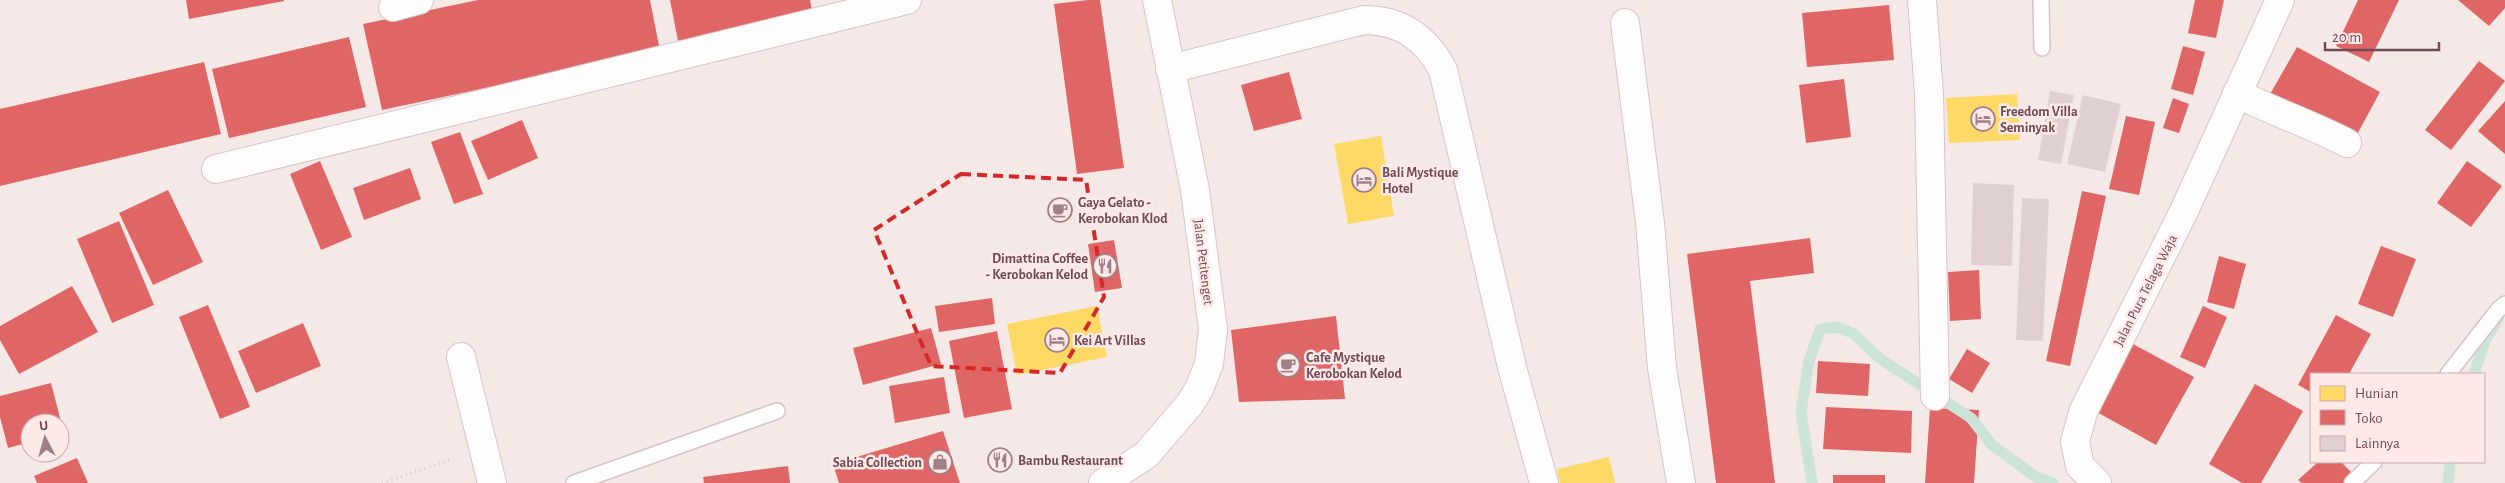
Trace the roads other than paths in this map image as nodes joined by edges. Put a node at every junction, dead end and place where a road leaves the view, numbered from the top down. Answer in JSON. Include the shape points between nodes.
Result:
{"nodes":[{"id":1,"x":419,"y":0,"type":"edge"},
{"id":2,"x":907,"y":0,"type":"edge"},
{"id":3,"x":1157,"y":0,"type":"edge"},
{"id":4,"x":1922,"y":0,"type":"edge"},
{"id":5,"x":2041,"y":0,"type":"edge"},
{"id":6,"x":2280,"y":0,"type":"edge"},
{"id":7,"x":393,"y":7,"type":"dead end"},
{"id":8,"x":1625,"y":23,"type":"dead end"},
{"id":9,"x":2042,"y":48,"type":"dead end"},
{"id":10,"x":1170,"y":69,"type":"junction"},
{"id":11,"x":2236,"y":93,"type":"junction"},
{"id":12,"x":2347,"y":143,"type":"dead end"},
{"id":13,"x":216,"y":169,"type":"dead end"},
{"id":14,"x":2505,"y":304,"type":"edge"},
{"id":15,"x":461,"y":358,"type":"dead end"},
{"id":16,"x":2449,"y":373,"type":"edge"},
{"id":17,"x":1935,"y":396,"type":"dead end"},
{"id":18,"x":777,"y":411,"type":"dead end"},
{"id":19,"x":2373,"y":463,"type":"edge"},
{"id":20,"x":492,"y":483,"type":"edge"},
{"id":21,"x":574,"y":483,"type":"edge"},
{"id":22,"x":1102,"y":483,"type":"edge"},
{"id":23,"x":1544,"y":483,"type":"edge"},
{"id":24,"x":1682,"y":483,"type":"edge"},
{"id":25,"x":2097,"y":483,"type":"edge"},
{"id":26,"x":2352,"y":483,"type":"edge"}],
"edges":[{"from":1,"to":7,"type":"street"},
{"from":2,"to":13,"type":"street"},
{"from":3,"to":10,"type":"street","name":"Jalan Petitenget"},
{"from":4,"to":17,"type":"street","via":[[1929,94]]},
{"from":5,"to":9,"type":"lane"},
{"from":6,"to":11,"type":"street","name":"Jalan Pura Telaga Waja"},
{"from":8,"to":24,"type":"street","via":[[1650,223],[1662,368]]},
{"from":10,"to":22,"type":"street","name":"Jalan Petitenget","via":[[1195,190],[1213,330],[1209,364],[1189,405],[1146,455]]},
{"from":10,"to":23,"type":"street","via":[[1364,20],[1391,23],[1412,34],[1434,53],[1443,70],[1512,367]]},
{"from":11,"to":12,"type":"street"},
{"from":11,"to":25,"type":"street","name":"Jalan Pura Telaga Waja","via":[[2184,211],[2083,412],[2075,442],[2080,466]]},
{"from":14,"to":16,"type":"lane"},
{"from":15,"to":20,"type":"street"},
{"from":18,"to":21,"type":"lane"},
{"from":19,"to":26,"type":"lane"}]}
